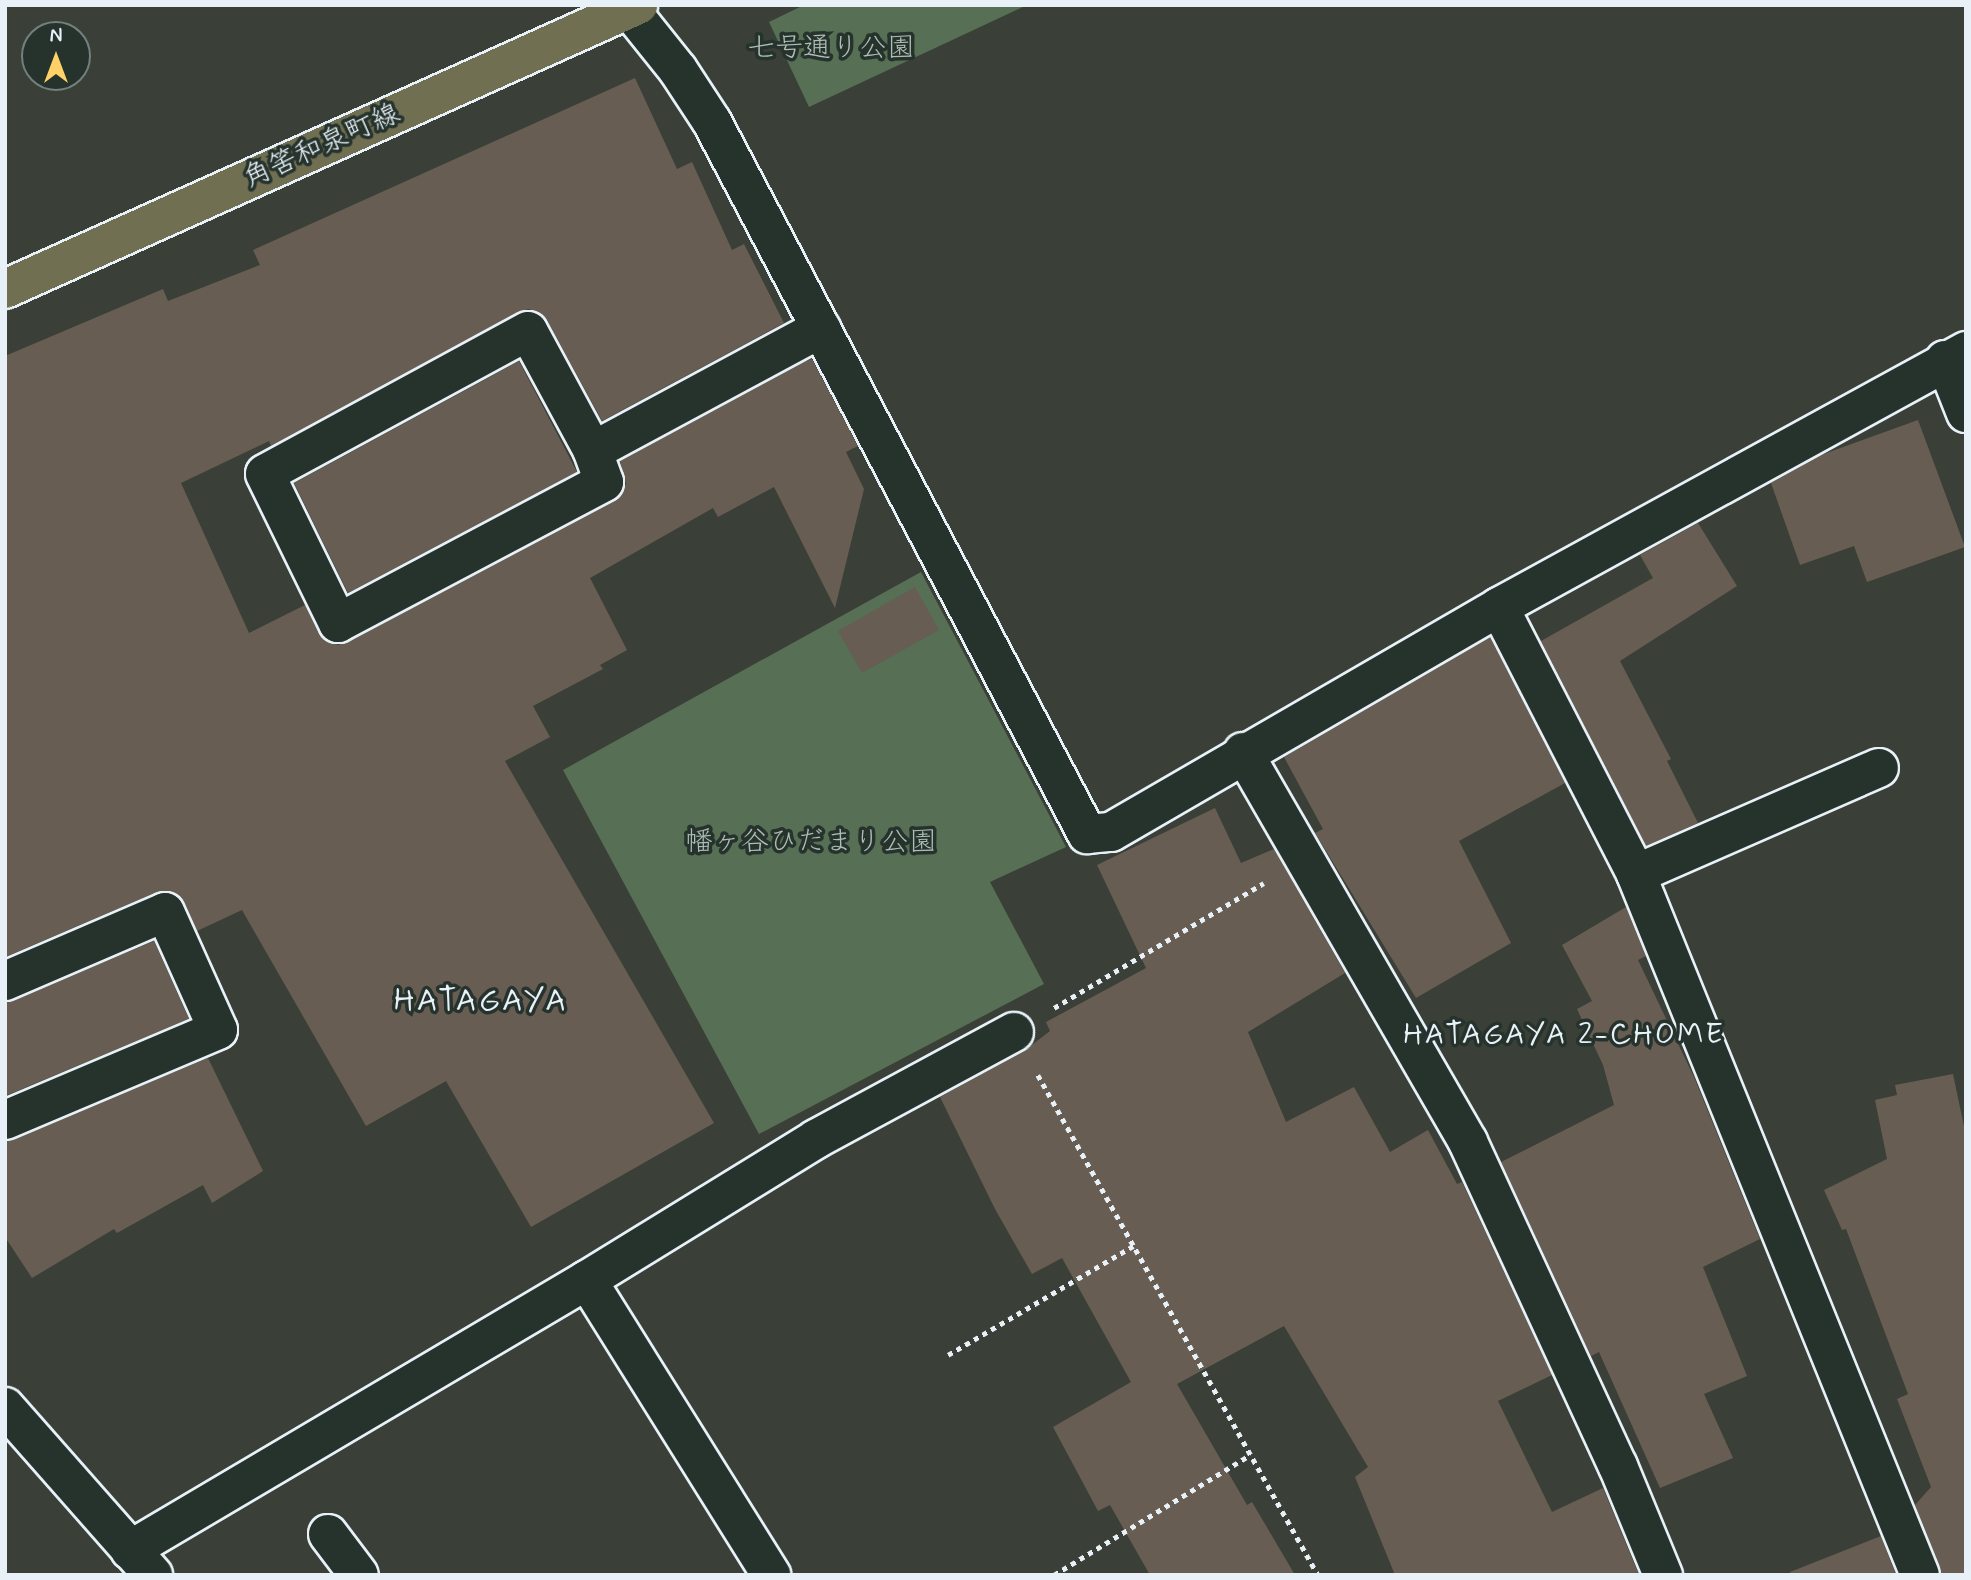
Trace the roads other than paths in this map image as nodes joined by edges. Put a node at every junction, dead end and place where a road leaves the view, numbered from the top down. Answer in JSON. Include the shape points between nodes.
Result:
{"nodes":[{"id":1,"x":631,"y":7,"type":"edge"},
{"id":2,"x":5,"y":289,"type":"edge"},
{"id":3,"x":821,"y":328,"type":"junction"},
{"id":4,"x":1955,"y":356,"type":"edge"},
{"id":5,"x":1966,"y":413,"type":"edge"},
{"id":6,"x":593,"y":451,"type":"junction"},
{"id":7,"x":1499,"y":607,"type":"junction"},
{"id":8,"x":1243,"y":752,"type":"junction"},
{"id":9,"x":1879,"y":768,"type":"dead end"},
{"id":10,"x":1636,"y":874,"type":"junction"},
{"id":11,"x":5,"y":981,"type":"edge"},
{"id":12,"x":1014,"y":1032,"type":"road end"},
{"id":13,"x":5,"y":1120,"type":"edge"},
{"id":14,"x":587,"y":1280,"type":"junction"},
{"id":15,"x":5,"y":1407,"type":"edge"},
{"id":16,"x":328,"y":1534,"type":"dead end"},
{"id":17,"x":142,"y":1562,"type":"edge"},
{"id":18,"x":359,"y":1575,"type":"edge"},
{"id":19,"x":771,"y":1575,"type":"edge"},
{"id":20,"x":1663,"y":1575,"type":"edge"},
{"id":21,"x":1920,"y":1575,"type":"edge"}],
"edges":[{"from":1,"to":2,"type":"main road","name":"角筈和泉町線"},
{"from":1,"to":3,"type":"street","via":[[712,122]]},
{"from":3,"to":6,"type":"street"},
{"from":3,"to":8,"type":"street","via":[[1087,834],[1111,832]]},
{"from":4,"to":5,"type":"street"},
{"from":4,"to":7,"type":"street"},
{"from":6,"to":6,"type":"street","via":[[528,331],[265,474],[338,623],[604,482]]},
{"from":7,"to":8,"type":"street"},
{"from":7,"to":10,"type":"street"},
{"from":8,"to":20,"type":"street","via":[[1468,1142],[1618,1466]]},
{"from":9,"to":10,"type":"street"},
{"from":10,"to":21,"type":"street"},
{"from":11,"to":13,"type":"street","via":[[165,912],[218,1030]]},
{"from":12,"to":14,"type":"street","via":[[816,1139]]},
{"from":14,"to":17,"type":"street"},
{"from":14,"to":19,"type":"street"},
{"from":15,"to":17,"type":"street"},
{"from":16,"to":18,"type":"street"}]}
